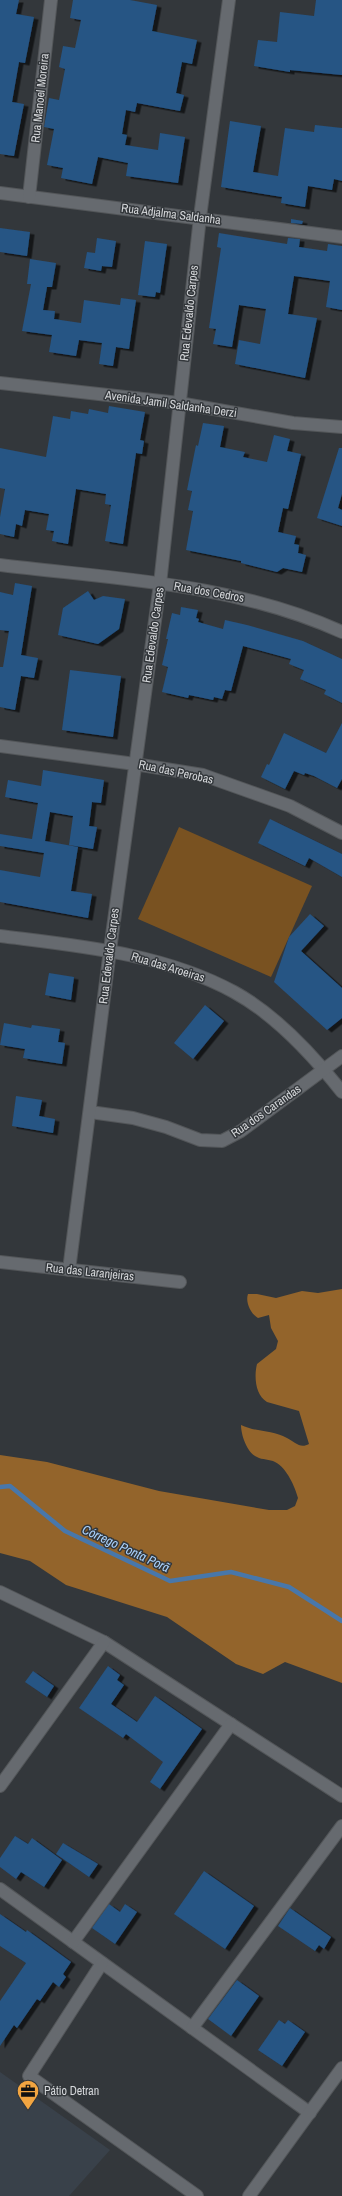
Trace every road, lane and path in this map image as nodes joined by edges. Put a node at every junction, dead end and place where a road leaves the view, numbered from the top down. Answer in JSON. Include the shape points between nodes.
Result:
{"nodes":[{"id":1,"x":51,"y":0,"type":"edge"},
{"id":2,"x":229,"y":0,"type":"edge"},
{"id":3,"x":0,"y":193,"type":"edge"},
{"id":4,"x":29,"y":197,"type":"junction"},
{"id":5,"x":200,"y":217,"type":"junction"},
{"id":6,"x":342,"y":237,"type":"edge"},
{"id":7,"x":0,"y":384,"type":"edge"},
{"id":8,"x":179,"y":403,"type":"junction"},
{"id":9,"x":342,"y":427,"type":"edge"},
{"id":10,"x":0,"y":565,"type":"edge"},
{"id":11,"x":160,"y":584,"type":"junction"},
{"id":12,"x":342,"y":632,"type":"edge"},
{"id":13,"x":0,"y":746,"type":"edge"},
{"id":14,"x":136,"y":764,"type":"junction"},
{"id":15,"x":342,"y":833,"type":"edge"},
{"id":16,"x":0,"y":936,"type":"edge"},
{"id":17,"x":110,"y":950,"type":"junction"},
{"id":18,"x":342,"y":1056,"type":"edge"},
{"id":19,"x":325,"y":1070,"type":"junction"},
{"id":20,"x":342,"y":1092,"type":"edge"},
{"id":21,"x":90,"y":1112,"type":"junction"},
{"id":22,"x":0,"y":1262,"type":"edge"},
{"id":23,"x":69,"y":1270,"type":"junction"},
{"id":24,"x":180,"y":1282,"type":"dead end"},
{"id":25,"x":0,"y":1592,"type":"edge"},
{"id":26,"x":104,"y":1642,"type":"junction"},
{"id":27,"x":231,"y":1724,"type":"junction"},
{"id":28,"x":0,"y":1786,"type":"edge"},
{"id":29,"x":342,"y":1796,"type":"edge"},
{"id":30,"x":342,"y":1826,"type":"edge"},
{"id":31,"x":0,"y":1890,"type":"edge"},
{"id":32,"x":73,"y":1942,"type":"junction"},
{"id":33,"x":102,"y":1963,"type":"junction"},
{"id":34,"x":192,"y":2028,"type":"junction"},
{"id":35,"x":342,"y":2068,"type":"edge"},
{"id":36,"x":310,"y":2112,"type":"junction"},
{"id":37,"x":197,"y":2196,"type":"edge"},
{"id":38,"x":249,"y":2196,"type":"edge"}],
"edges":[{"from":1,"to":4,"type":"street","name":"Rua Manoel Moreira"},
{"from":2,"to":5,"type":"street","name":"Rua Edevaldo Carpes"},
{"from":3,"to":4,"type":"street","name":"Rua Adjalma Saldanha"},
{"from":4,"to":5,"type":"street","name":"Rua Adjalma Saldanha"},
{"from":5,"to":6,"type":"street","name":"Rua Adjalma Saldanha"},
{"from":5,"to":8,"type":"street","name":"Rua Edevaldo Carpes"},
{"from":7,"to":8,"type":"street","name":"Avenida Jamil Saldanha Derzi"},
{"from":8,"to":9,"type":"street","name":"Avenida Jamil Saldanha Derzi","via":[[292,423]]},
{"from":8,"to":11,"type":"street","name":"Rua Edevaldo Carpes"},
{"from":10,"to":11,"type":"street","name":"Rua dos Cedros"},
{"from":11,"to":12,"type":"street","name":"Rua dos Cedros","via":[[204,589],[262,603],[312,618]]},
{"from":11,"to":14,"type":"street","name":"Rua Edevaldo Carpes"},
{"from":13,"to":14,"type":"street","name":"Rua das Perobas"},
{"from":14,"to":15,"type":"street","name":"Rua das Perobas","via":[[203,775],[290,806]]},
{"from":14,"to":17,"type":"street","name":"Rua Edevaldo Carpes"},
{"from":16,"to":17,"type":"street","name":"Rua das Aroeiras"},
{"from":17,"to":19,"type":"street","name":"Rua das Aroeiras","via":[[198,975],[234,992],[271,1016]]},
{"from":17,"to":21,"type":"street","name":"Rua Edevaldo Carpes"},
{"from":18,"to":19,"type":"street","name":"Rua dos Carandas"},
{"from":19,"to":20,"type":"street","name":"Rua das Aroeiras"},
{"from":19,"to":21,"type":"street","name":"Rua dos Carandas","via":[[222,1142],[200,1140],[132,1118]]},
{"from":21,"to":23,"type":"street","name":"Rua Edevaldo Carpes"},
{"from":22,"to":23,"type":"street","name":"Rua das Laranjeiras"},
{"from":23,"to":24,"type":"street","name":"Rua das Laranjeiras"},
{"from":25,"to":26,"type":"street"},
{"from":26,"to":27,"type":"street"},
{"from":26,"to":28,"type":"street"},
{"from":27,"to":29,"type":"street"},
{"from":27,"to":32,"type":"street"},
{"from":30,"to":34,"type":"street"},
{"from":31,"to":32,"type":"street"},
{"from":32,"to":33,"type":"street"},
{"from":33,"to":34,"type":"street"},
{"from":33,"to":37,"type":"street","via":[[29,2076]]},
{"from":34,"to":36,"type":"street"},
{"from":35,"to":36,"type":"street"},
{"from":36,"to":38,"type":"street"}]}
